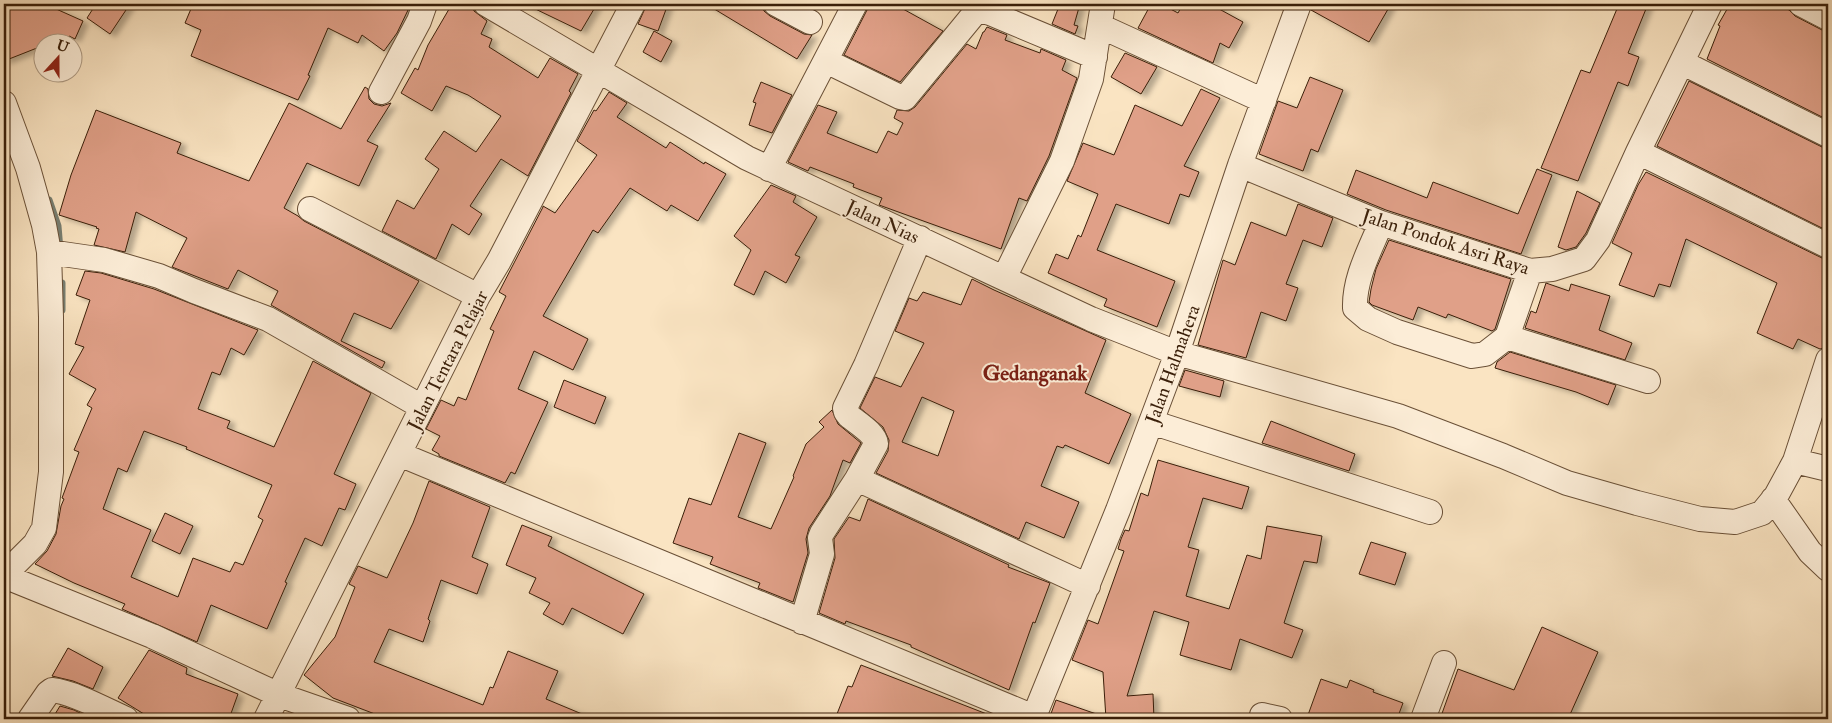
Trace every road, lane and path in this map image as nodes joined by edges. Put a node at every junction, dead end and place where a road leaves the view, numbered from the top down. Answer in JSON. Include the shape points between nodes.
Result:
{"nodes":[{"id":1,"x":425,"y":4,"type":"edge"},
{"id":2,"x":486,"y":4,"type":"edge"},
{"id":3,"x":633,"y":4,"type":"edge"},
{"id":4,"x":776,"y":4,"type":"edge"},
{"id":5,"x":855,"y":4,"type":"edge"},
{"id":6,"x":1300,"y":4,"type":"edge"},
{"id":7,"x":1710,"y":4,"type":"edge"},
{"id":8,"x":1801,"y":4,"type":"edge"},
{"id":9,"x":1102,"y":15,"type":"edge"},
{"id":10,"x":1828,"y":18,"type":"edge"},
{"id":11,"x":810,"y":22,"type":"dead end"},
{"id":12,"x":1095,"y":57,"type":"junction"},
{"id":13,"x":826,"y":61,"type":"junction"},
{"id":14,"x":1682,"y":63,"type":"junction"},
{"id":15,"x":598,"y":69,"type":"junction"},
{"id":16,"x":380,"y":92,"type":"dead end"},
{"id":17,"x":1264,"y":101,"type":"junction"},
{"id":18,"x":4,"y":103,"type":"edge"},
{"id":19,"x":1828,"y":135,"type":"edge"},
{"id":20,"x":1638,"y":152,"type":"junction"},
{"id":21,"x":1240,"y":165,"type":"junction"},
{"id":22,"x":769,"y":169,"type":"junction"},
{"id":23,"x":310,"y":209,"type":"dead end"},
{"id":24,"x":1381,"y":223,"type":"junction"},
{"id":25,"x":920,"y":238,"type":"junction"},
{"id":26,"x":1828,"y":246,"type":"edge"},
{"id":27,"x":49,"y":252,"type":"junction"},
{"id":28,"x":1530,"y":271,"type":"junction"},
{"id":29,"x":1004,"y":278,"type":"junction"},
{"id":30,"x":478,"y":296,"type":"junction"},
{"id":31,"x":1507,"y":337,"type":"junction"},
{"id":32,"x":1177,"y":353,"type":"junction"},
{"id":33,"x":1828,"y":360,"type":"edge"},
{"id":34,"x":1648,"y":381,"type":"dead end"},
{"id":35,"x":422,"y":407,"type":"junction"},
{"id":36,"x":1151,"y":422,"type":"junction"},
{"id":37,"x":399,"y":454,"type":"junction"},
{"id":38,"x":1796,"y":461,"type":"junction"},
{"id":39,"x":1828,"y":469,"type":"edge"},
{"id":40,"x":857,"y":479,"type":"junction"},
{"id":41,"x":1773,"y":500,"type":"junction"},
{"id":42,"x":1430,"y":512,"type":"dead end"},
{"id":43,"x":1828,"y":569,"type":"edge"},
{"id":44,"x":10,"y":578,"type":"edge"},
{"id":45,"x":1088,"y":586,"type":"junction"},
{"id":46,"x":802,"y":622,"type":"junction"},
{"id":47,"x":1444,"y":663,"type":"dead end"},
{"id":48,"x":279,"y":695,"type":"junction"},
{"id":49,"x":1034,"y":718,"type":"edge"},
{"id":50,"x":30,"y":719,"type":"edge"},
{"id":51,"x":126,"y":719,"type":"edge"},
{"id":52,"x":266,"y":719,"type":"edge"},
{"id":53,"x":348,"y":719,"type":"edge"},
{"id":54,"x":1423,"y":719,"type":"edge"}],
"edges":[{"from":1,"to":16,"type":"street","via":[[419,22]]},
{"from":2,"to":15,"type":"street","name":"Jalan Nias"},
{"from":3,"to":15,"type":"street","name":"Jalan Tentara Pelajar"},
{"from":4,"to":11,"type":"street"},
{"from":5,"to":13,"type":"street"},
{"from":6,"to":17,"type":"street","name":"Jalan Halmahera"},
{"from":7,"to":14,"type":"street","name":"Jalan Pondok Asri Raya"},
{"from":8,"to":10,"type":"street"},
{"from":9,"to":12,"type":"street"},
{"from":9,"to":17,"type":"street"},
{"from":12,"to":13,"type":"street","via":[[981,10],[974,14],[905,98]]},
{"from":12,"to":29,"type":"street","via":[[1091,79],[1062,161]]},
{"from":13,"to":22,"type":"street"},
{"from":14,"to":19,"type":"street"},
{"from":14,"to":20,"type":"street","name":"Jalan Pondok Asri Raya"},
{"from":15,"to":22,"type":"street","name":"Jalan Nias"},
{"from":15,"to":30,"type":"street","name":"Jalan Tentara Pelajar"},
{"from":17,"to":21,"type":"street","name":"Jalan Halmahera"},
{"from":18,"to":27,"type":"street","via":[[28,168]]},
{"from":20,"to":26,"type":"street"},
{"from":20,"to":28,"type":"street","name":"Jalan Pondok Asri Raya","via":[[1598,240],[1584,259],[1552,269]]},
{"from":21,"to":24,"type":"street","name":"Jalan Pondok Asri Raya"},
{"from":21,"to":32,"type":"street","name":"Jalan Halmahera"},
{"from":22,"to":25,"type":"street","name":"Jalan Nias"},
{"from":23,"to":30,"type":"street"},
{"from":24,"to":28,"type":"street","name":"Jalan Pondok Asri Raya"},
{"from":24,"to":31,"type":"street","via":[[1362,269],[1355,308],[1368,319],[1397,332],[1472,356],[1485,354]]},
{"from":25,"to":29,"type":"street","name":"Jalan Nias"},
{"from":25,"to":40,"type":"street","via":[[845,408],[849,416],[876,441]]},
{"from":27,"to":35,"type":"street","via":[[104,260],[159,276],[268,319]]},
{"from":27,"to":44,"type":"street","via":[[51,472],[44,528]]},
{"from":28,"to":31,"type":"street"},
{"from":29,"to":32,"type":"street","name":"Jalan Nias","via":[[1091,319]]},
{"from":30,"to":35,"type":"street","name":"Jalan Tentara Pelajar"},
{"from":31,"to":34,"type":"street"},
{"from":32,"to":36,"type":"street","name":"Jalan Halmahera"},
{"from":32,"to":41,"type":"street","name":"Jalan Nias","via":[[1398,416],[1567,483],[1700,519],[1735,522],[1762,513]]},
{"from":33,"to":38,"type":"street","name":"Jalan Nias"},
{"from":35,"to":37,"type":"street","name":"Jalan Tentara Pelajar"},
{"from":36,"to":42,"type":"street"},
{"from":36,"to":45,"type":"street","name":"Jalan Halmahera"},
{"from":37,"to":46,"type":"street"},
{"from":37,"to":48,"type":"street","name":"Jalan Tentara Pelajar"},
{"from":38,"to":39,"type":"street"},
{"from":38,"to":41,"type":"street","name":"Jalan Nias"},
{"from":40,"to":45,"type":"street"},
{"from":40,"to":46,"type":"street","via":[[820,538],[822,554]]},
{"from":41,"to":43,"type":"street","via":[[1810,552]]},
{"from":44,"to":48,"type":"street","via":[[152,636]]},
{"from":45,"to":49,"type":"street","name":"Jalan Halmahera"},
{"from":46,"to":49,"type":"street"},
{"from":47,"to":54,"type":"street"},
{"from":48,"to":52,"type":"street","name":"Jalan Tentara Pelajar"},
{"from":48,"to":53,"type":"street"},
{"from":50,"to":51,"type":"street","via":[[52,690]]}]}
